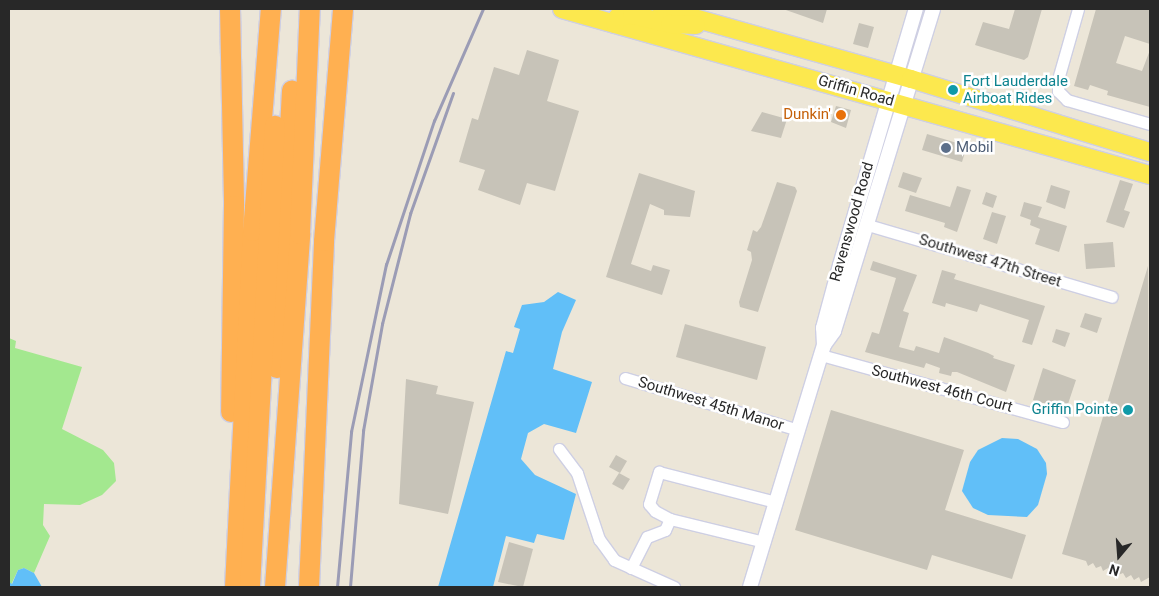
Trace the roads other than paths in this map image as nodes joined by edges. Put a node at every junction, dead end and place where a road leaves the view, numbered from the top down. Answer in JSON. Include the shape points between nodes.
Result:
{"nodes":[{"id":1,"x":230,"y":9,"type":"edge"},
{"id":2,"x":271,"y":9,"type":"edge"},
{"id":3,"x":281,"y":9,"type":"edge"},
{"id":4,"x":297,"y":9,"type":"edge"},
{"id":5,"x":310,"y":9,"type":"edge"},
{"id":6,"x":343,"y":9,"type":"edge"},
{"id":7,"x":350,"y":9,"type":"edge"},
{"id":8,"x":562,"y":9,"type":"edge"},
{"id":9,"x":662,"y":9,"type":"edge"},
{"id":10,"x":916,"y":9,"type":"edge"},
{"id":11,"x":933,"y":9,"type":"edge"},
{"id":12,"x":1078,"y":9,"type":"edge"},
{"id":13,"x":615,"y":24,"type":"junction"},
{"id":14,"x":722,"y":26,"type":"junction"},
{"id":15,"x":340,"y":42,"type":"junction"},
{"id":16,"x":904,"y":77,"type":"junction"},
{"id":17,"x":896,"y":102,"type":"junction"},
{"id":18,"x":1150,"y":124,"type":"edge"},
{"id":19,"x":1150,"y":152,"type":"edge"},
{"id":20,"x":1150,"y":175,"type":"edge"},
{"id":21,"x":868,"y":224,"type":"junction"},
{"id":22,"x":1112,"y":298,"type":"dead end"},
{"id":23,"x":823,"y":350,"type":"junction"},
{"id":24,"x":625,"y":378,"type":"dead end"},
{"id":25,"x":1063,"y":422,"type":"dead end"},
{"id":26,"x":798,"y":430,"type":"junction"},
{"id":27,"x":559,"y":449,"type":"dead end"},
{"id":28,"x":776,"y":502,"type":"junction"},
{"id":29,"x":239,"y":507,"type":"junction"},
{"id":30,"x":670,"y":519,"type":"junction"},
{"id":31,"x":764,"y":542,"type":"junction"},
{"id":32,"x":631,"y":568,"type":"junction"},
{"id":33,"x":235,"y":587,"type":"edge"},
{"id":34,"x":250,"y":587,"type":"edge"},
{"id":35,"x":265,"y":587,"type":"edge"},
{"id":36,"x":276,"y":587,"type":"edge"},
{"id":37,"x":308,"y":587,"type":"edge"},
{"id":38,"x":674,"y":587,"type":"edge"},
{"id":39,"x":750,"y":587,"type":"edge"}],
"edges":[{"from":1,"to":29,"type":"highway","via":[[234,206],[230,480]]},
{"from":2,"to":29,"type":"highway","via":[[253,231]]},
{"from":3,"to":34,"type":"highway"},
{"from":4,"to":35,"type":"highway"},
{"from":5,"to":36,"type":"highway","via":[[300,234]]},
{"from":6,"to":15,"type":"highway"},
{"from":7,"to":15,"type":"highway"},
{"from":8,"to":13,"type":"main road","name":"Griffin Road"},
{"from":9,"to":14,"type":"main road","name":"Griffin Road"},
{"from":10,"to":16,"type":"street"},
{"from":11,"to":16,"type":"street"},
{"from":12,"to":18,"type":"street","via":[[1058,79],[1058,91],[1067,100]]},
{"from":13,"to":14,"type":"main road","via":[[618,17],[632,15],[670,24]]},
{"from":13,"to":17,"type":"main road","name":"Griffin Road"},
{"from":14,"to":16,"type":"main road","name":"Griffin Road"},
{"from":15,"to":37,"type":"highway","via":[[324,241]]},
{"from":16,"to":17,"type":"street"},
{"from":16,"to":19,"type":"main road","name":"Griffin Road"},
{"from":17,"to":20,"type":"main road","name":"Griffin Road"},
{"from":17,"to":21,"type":"street","name":"Ravenswood Road"},
{"from":17,"to":23,"type":"street","name":"Ravenswood Road","via":[[823,328]]},
{"from":21,"to":22,"type":"street","name":"Southwest 47th Street"},
{"from":21,"to":23,"type":"street","name":"Ravenswood Road","via":[[834,331]]},
{"from":23,"to":25,"type":"street","name":"Southwest 46th Court"},
{"from":23,"to":26,"type":"street","name":"Ravenswood Road"},
{"from":24,"to":26,"type":"street","name":"Southwest 45th Manor"},
{"from":26,"to":28,"type":"street","name":"Ravenswood Road"},
{"from":27,"to":32,"type":"street","via":[[577,473],[599,539],[614,560]]},
{"from":28,"to":30,"type":"street","via":[[659,472],[649,504]]},
{"from":28,"to":31,"type":"street","name":"Ravenswood Road"},
{"from":29,"to":33,"type":"highway"},
{"from":30,"to":31,"type":"street"},
{"from":30,"to":32,"type":"street","via":[[665,530],[648,537]]},
{"from":31,"to":39,"type":"street","name":"Ravenswood Road"},
{"from":32,"to":38,"type":"street"}]}
